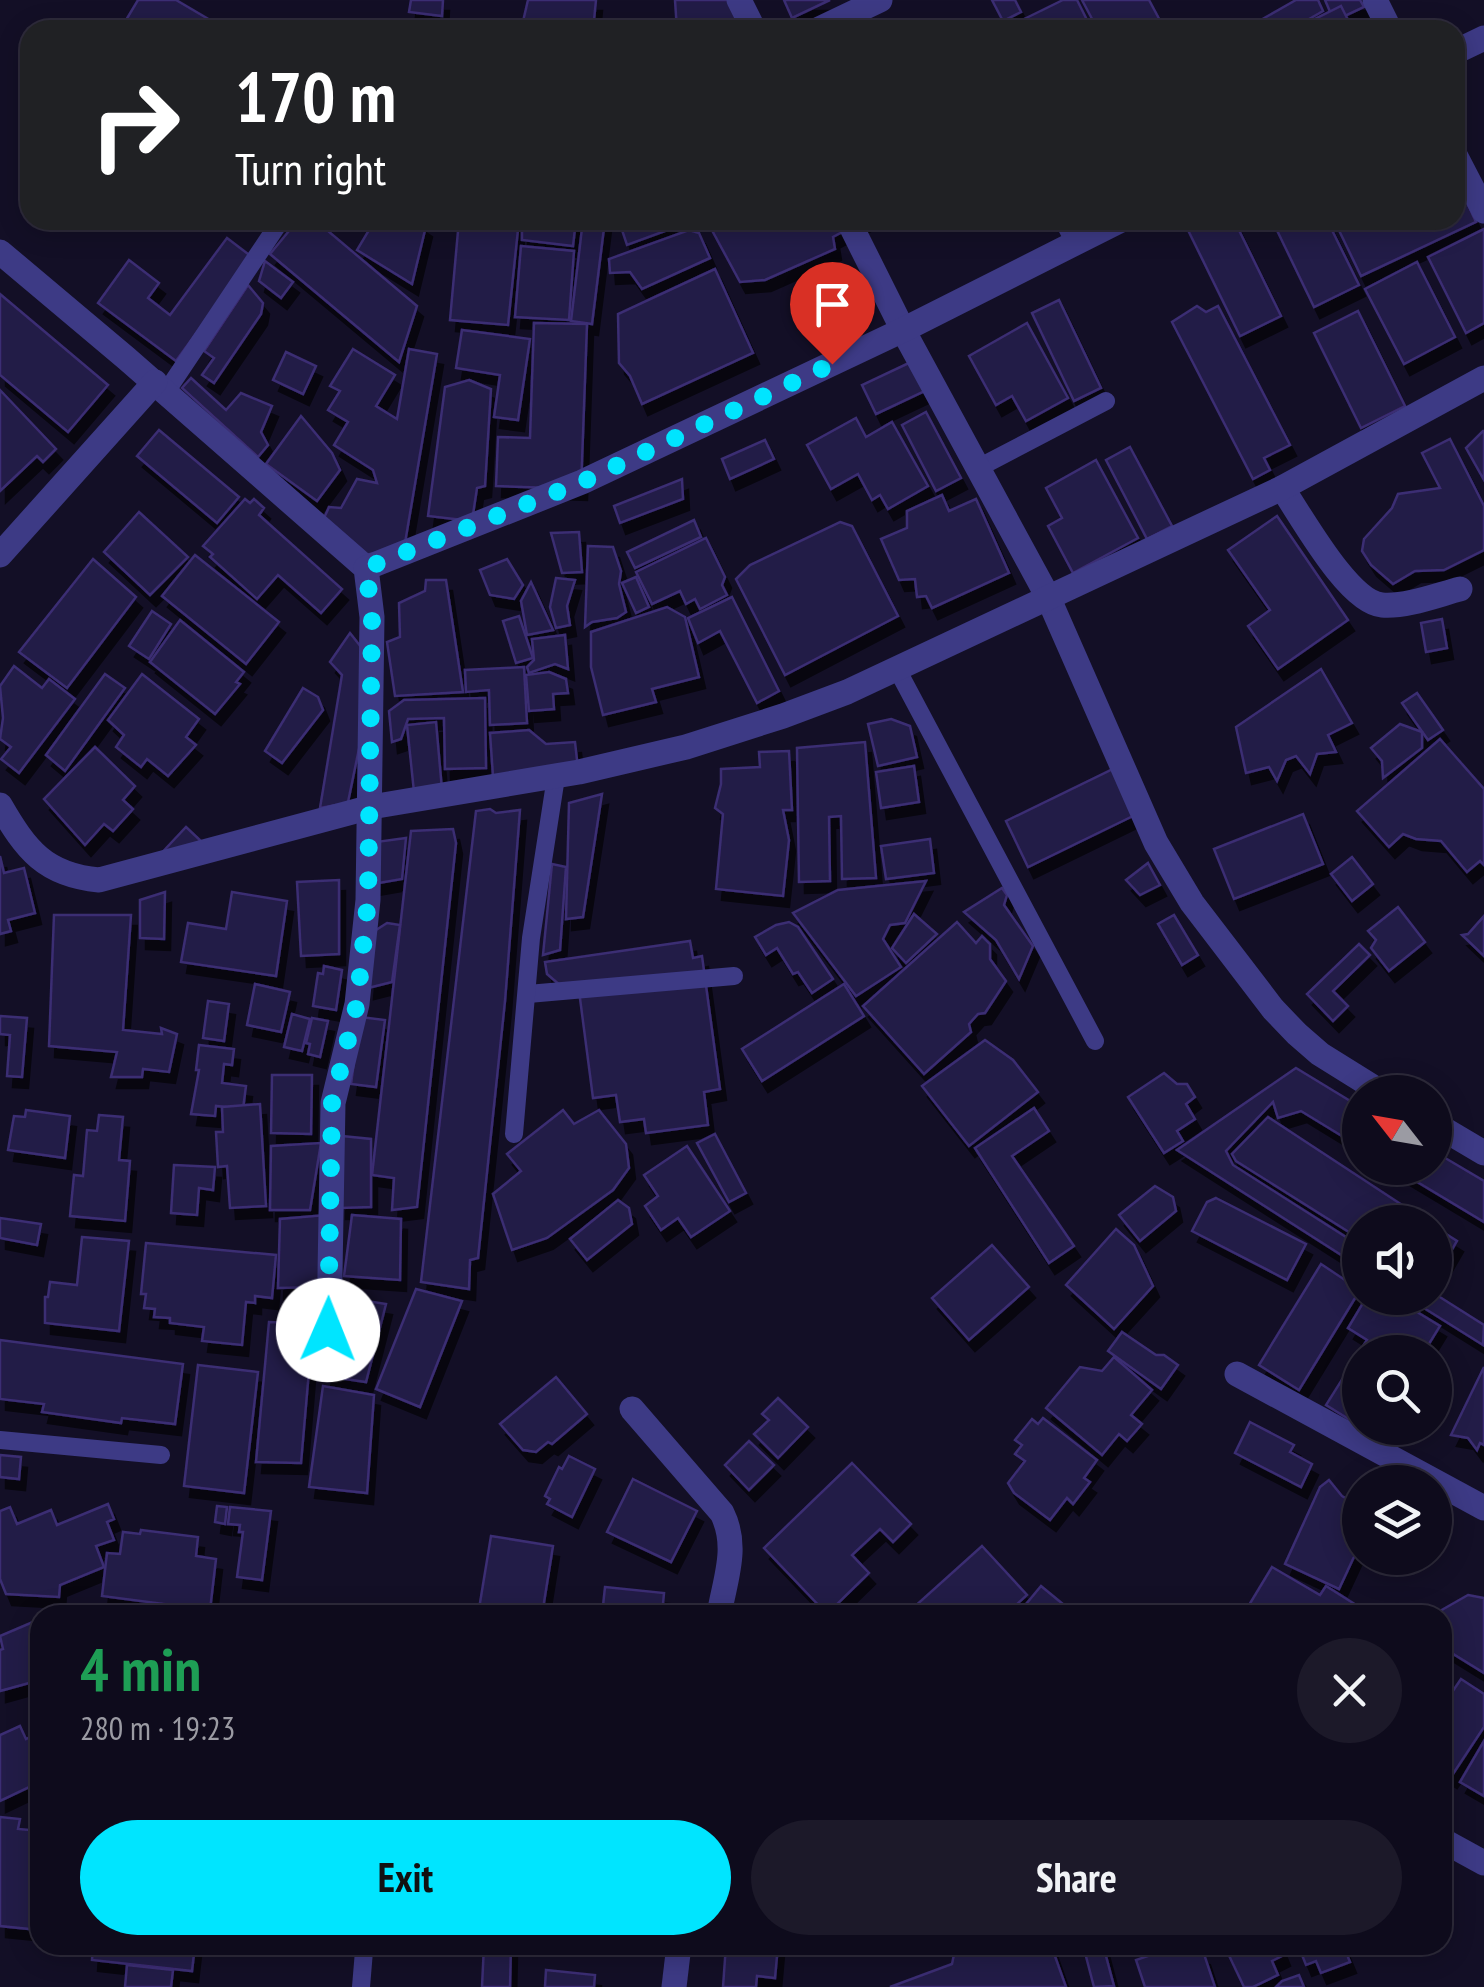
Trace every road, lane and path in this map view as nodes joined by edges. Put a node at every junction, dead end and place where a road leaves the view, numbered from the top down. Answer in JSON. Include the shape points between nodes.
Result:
{"nodes":[{"id":1,"x":880,"y":0,"type":"edge"},
{"id":2,"x":838,"y":20,"type":"edge"},
{"id":3,"x":1465,"y":174,"type":"edge"},
{"id":4,"x":1484,"y":211,"type":"edge"},
{"id":5,"x":276,"y":230,"type":"edge"},
{"id":6,"x":853,"y":230,"type":"edge"},
{"id":7,"x":1069,"y":232,"type":"edge"},
{"id":8,"x":0,"y":252,"type":"edge"},
{"id":9,"x":903,"y":330,"type":"junction"},
{"id":10,"x":1484,"y":378,"type":"edge"},
{"id":11,"x":160,"y":387,"type":"junction"},
{"id":12,"x":1106,"y":400,"type":"dead end"},
{"id":13,"x":978,"y":468,"type":"junction"},
{"id":14,"x":1282,"y":488,"type":"junction"},
{"id":15,"x":0,"y":555,"type":"edge"},
{"id":16,"x":366,"y":568,"type":"junction"},
{"id":17,"x":1460,"y":589,"type":"dead end"},
{"id":18,"x":1048,"y":597,"type":"junction"},
{"id":19,"x":897,"y":669,"type":"junction"},
{"id":20,"x":556,"y":777,"type":"junction"},
{"id":21,"x":0,"y":805,"type":"edge"},
{"id":22,"x":371,"y":807,"type":"junction"},
{"id":23,"x":734,"y":976,"type":"dead end"},
{"id":24,"x":528,"y":994,"type":"junction"},
{"id":25,"x":1095,"y":1041,"type":"dead end"},
{"id":26,"x":1354,"y":1075,"type":"edge"},
{"id":27,"x":514,"y":1134,"type":"dead end"},
{"id":28,"x":1452,"y":1134,"type":"edge"},
{"id":29,"x":1484,"y":1153,"type":"edge"},
{"id":30,"x":328,"y":1330,"type":"dead end"},
{"id":31,"x":1236,"y":1374,"type":"dead end"},
{"id":32,"x":632,"y":1409,"type":"dead end"},
{"id":33,"x":0,"y":1440,"type":"edge"},
{"id":34,"x":161,"y":1454,"type":"dead end"},
{"id":35,"x":1484,"y":1508,"type":"edge"},
{"id":36,"x":721,"y":1605,"type":"edge"},
{"id":37,"x":1452,"y":1845,"type":"edge"},
{"id":38,"x":1484,"y":1862,"type":"edge"},
{"id":39,"x":364,"y":1955,"type":"edge"},
{"id":40,"x":678,"y":1955,"type":"edge"},
{"id":41,"x":360,"y":1987,"type":"edge"},
{"id":42,"x":674,"y":1987,"type":"edge"}],
"edges":[{"from":1,"to":2,"type":"street"},
{"from":3,"to":4,"type":"street"},
{"from":5,"to":11,"type":"lane"},
{"from":6,"to":9,"type":"street"},
{"from":7,"to":9,"type":"street"},
{"from":8,"to":11,"type":"street"},
{"from":9,"to":13,"type":"street"},
{"from":9,"to":16,"type":"street","via":[[582,482]]},
{"from":10,"to":14,"type":"street"},
{"from":11,"to":15,"type":"street"},
{"from":11,"to":16,"type":"street"},
{"from":12,"to":13,"type":"lane"},
{"from":13,"to":18,"type":"street"},
{"from":14,"to":17,"type":"street","via":[[1353,590],[1370,604]]},
{"from":14,"to":18,"type":"street"},
{"from":16,"to":22,"type":"street"},
{"from":18,"to":19,"type":"street"},
{"from":18,"to":26,"type":"street","via":[[1156,843],[1192,904],[1273,1009],[1320,1054]]},
{"from":19,"to":20,"type":"street","via":[[686,747]]},
{"from":19,"to":25,"type":"lane"},
{"from":20,"to":22,"type":"street"},
{"from":20,"to":24,"type":"lane","via":[[530,938]]},
{"from":21,"to":22,"type":"street","via":[[32,854],[62,872],[100,880]]},
{"from":22,"to":30,"type":"street","via":[[357,1004],[332,1103]]},
{"from":23,"to":24,"type":"lane"},
{"from":24,"to":27,"type":"lane"},
{"from":28,"to":29,"type":"street"},
{"from":31,"to":35,"type":"street"},
{"from":32,"to":36,"type":"street","via":[[731,1531]]},
{"from":33,"to":34,"type":"lane"},
{"from":37,"to":38,"type":"street"},
{"from":39,"to":41,"type":"lane"},
{"from":40,"to":42,"type":"street"}]}
